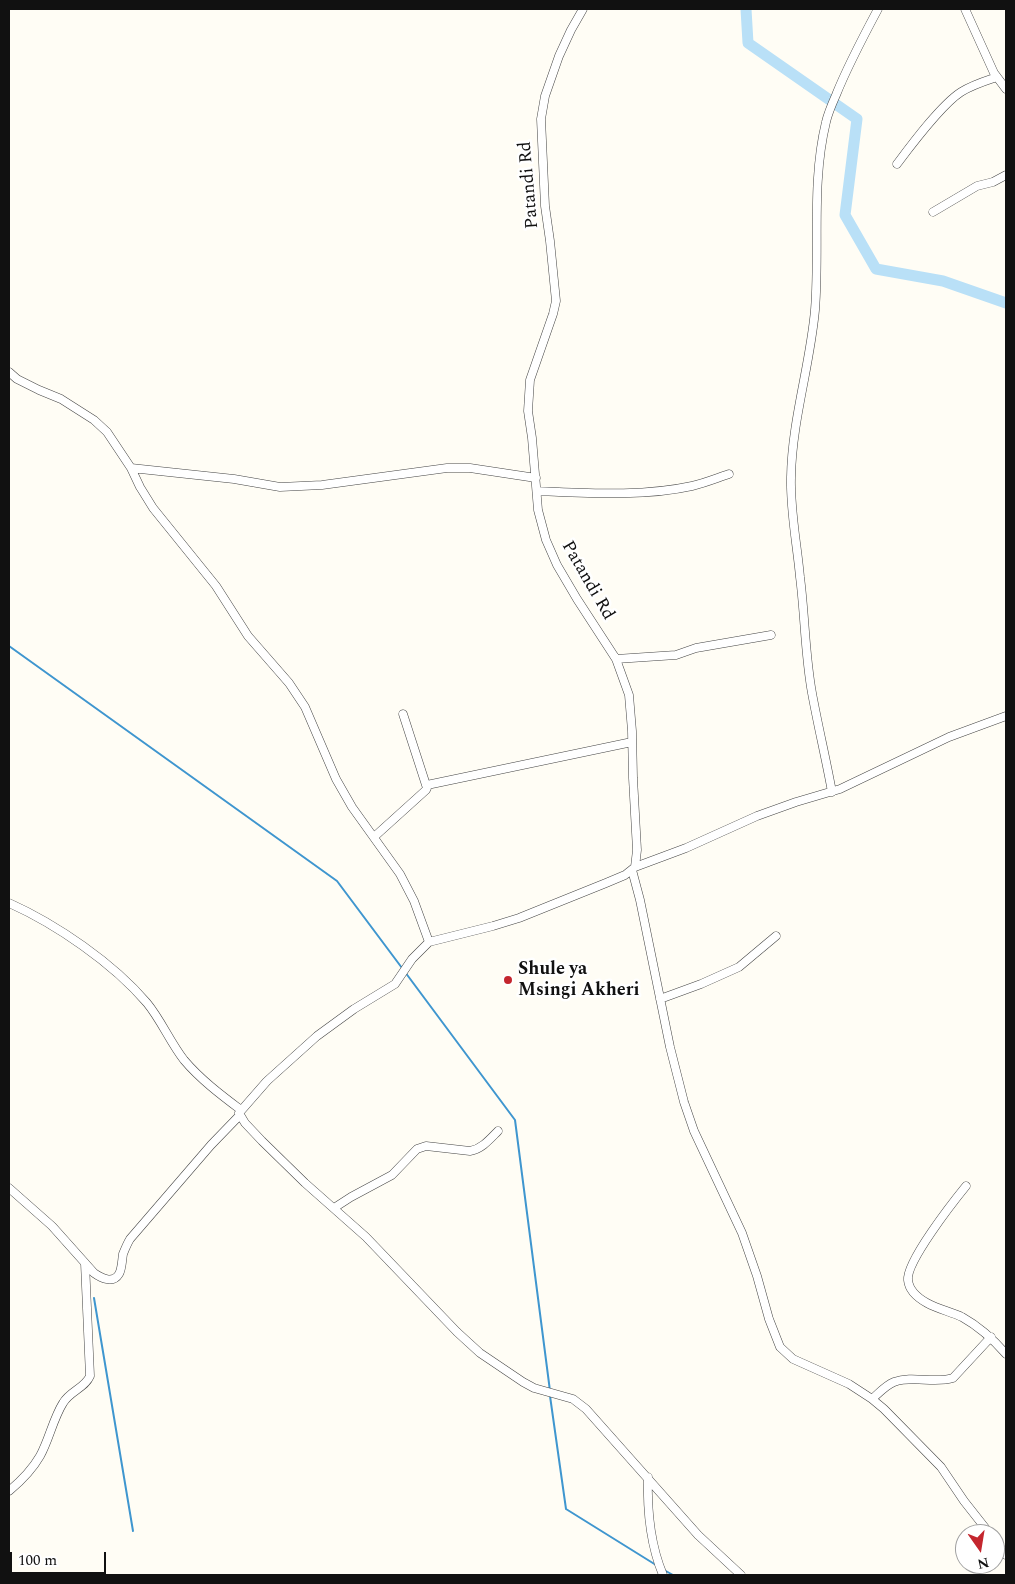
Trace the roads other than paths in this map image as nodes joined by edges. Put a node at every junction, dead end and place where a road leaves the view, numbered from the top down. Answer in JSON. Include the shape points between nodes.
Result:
{"nodes":[{"id":1,"x":583,"y":9,"type":"edge"},
{"id":2,"x":878,"y":9,"type":"edge"},
{"id":3,"x":965,"y":9,"type":"edge"},
{"id":4,"x":997,"y":77,"type":"junction"},
{"id":5,"x":1006,"y":89,"type":"edge"},
{"id":6,"x":897,"y":164,"type":"dead end"},
{"id":7,"x":1006,"y":175,"type":"edge"},
{"id":8,"x":933,"y":212,"type":"dead end"},
{"id":9,"x":9,"y":372,"type":"edge"},
{"id":10,"x":131,"y":468,"type":"junction"},
{"id":11,"x":729,"y":474,"type":"dead end"},
{"id":12,"x":536,"y":478,"type":"junction"},
{"id":13,"x":537,"y":491,"type":"junction"},
{"id":14,"x":771,"y":635,"type":"dead end"},
{"id":15,"x":616,"y":659,"type":"junction"},
{"id":16,"x":403,"y":714,"type":"dead end"},
{"id":17,"x":1006,"y":716,"type":"edge"},
{"id":18,"x":632,"y":742,"type":"junction"},
{"id":19,"x":427,"y":784,"type":"junction"},
{"id":20,"x":832,"y":792,"type":"junction"},
{"id":21,"x":374,"y":837,"type":"junction"},
{"id":22,"x":634,"y":869,"type":"junction"},
{"id":23,"x":9,"y":903,"type":"edge"},
{"id":24,"x":776,"y":936,"type":"dead end"},
{"id":25,"x":429,"y":942,"type":"junction"},
{"id":26,"x":660,"y":999,"type":"junction"},
{"id":27,"x":240,"y":1112,"type":"junction"},
{"id":28,"x":498,"y":1131,"type":"dead end"},
{"id":29,"x":966,"y":1186,"type":"dead end"},
{"id":30,"x":9,"y":1188,"type":"edge"},
{"id":31,"x":334,"y":1208,"type":"junction"},
{"id":32,"x":85,"y":1263,"type":"junction"},
{"id":33,"x":991,"y":1337,"type":"junction"},
{"id":34,"x":1006,"y":1354,"type":"edge"},
{"id":35,"x":872,"y":1399,"type":"junction"},
{"id":36,"x":648,"y":1477,"type":"junction"},
{"id":37,"x":9,"y":1491,"type":"edge"},
{"id":38,"x":982,"y":1524,"type":"edge"},
{"id":39,"x":663,"y":1575,"type":"edge"},
{"id":40,"x":741,"y":1575,"type":"edge"}],
"edges":[{"from":1,"to":12,"type":"street","name":"Patandi Rd","via":[[559,56],[541,119],[545,206],[556,301],[528,387]]},
{"from":2,"to":20,"type":"street","via":[[826,119],[820,150],[814,324],[792,456],[791,497],[806,654]]},
{"from":3,"to":4,"type":"street"},
{"from":4,"to":5,"type":"street"},
{"from":4,"to":6,"type":"street","via":[[955,96]]},
{"from":7,"to":8,"type":"street","via":[[977,186]]},
{"from":9,"to":10,"type":"street","via":[[94,420],[107,432]]},
{"from":10,"to":12,"type":"street","via":[[280,487],[322,485],[447,468],[470,468]]},
{"from":10,"to":21,"type":"street","via":[[153,508],[216,586],[248,636],[289,683],[315,728],[336,779]]},
{"from":11,"to":13,"type":"street","via":[[692,486],[661,490],[600,493]]},
{"from":12,"to":13,"type":"street","name":"Patandi Rd"},
{"from":13,"to":15,"type":"street","name":"Patandi Rd","via":[[540,520],[550,550]]},
{"from":14,"to":15,"type":"street","via":[[696,648],[676,655]]},
{"from":15,"to":18,"type":"street","name":"Patandi Rd","via":[[629,695]]},
{"from":16,"to":19,"type":"street"},
{"from":17,"to":20,"type":"street","via":[[949,738]]},
{"from":18,"to":19,"type":"street"},
{"from":18,"to":22,"type":"street","name":"Patandi Rd"},
{"from":19,"to":21,"type":"street","via":[[426,790]]},
{"from":20,"to":22,"type":"street","via":[[757,816]]},
{"from":21,"to":25,"type":"street","via":[[400,874]]},
{"from":22,"to":25,"type":"street","via":[[514,920]]},
{"from":22,"to":26,"type":"street","name":"Patandi Rd"},
{"from":23,"to":27,"type":"street","via":[[68,936],[122,978],[147,1003],[183,1059]]},
{"from":24,"to":26,"type":"street","via":[[739,967]]},
{"from":25,"to":27,"type":"street","via":[[398,980],[317,1036],[274,1074]]},
{"from":26,"to":35,"type":"street","name":"Patandi Rd","via":[[687,1112],[739,1226],[780,1347],[801,1364],[840,1380]]},
{"from":27,"to":31,"type":"street","via":[[245,1123],[262,1141]]},
{"from":27,"to":32,"type":"street","via":[[130,1239],[117,1277],[103,1279]]},
{"from":28,"to":31,"type":"street","via":[[475,1150],[426,1146],[417,1149],[392,1175]]},
{"from":29,"to":33,"type":"street","via":[[924,1243],[907,1278],[911,1290],[918,1297],[962,1317]]},
{"from":30,"to":32,"type":"street","via":[[52,1226]]},
{"from":31,"to":36,"type":"street","via":[[488,1360],[534,1388],[579,1404]]},
{"from":32,"to":37,"type":"street","via":[[90,1376],[62,1404],[40,1456],[31,1470]]},
{"from":33,"to":34,"type":"street"},
{"from":33,"to":35,"type":"street","via":[[953,1378],[895,1382]]},
{"from":35,"to":38,"type":"street","name":"Patandi Rd","via":[[936,1462]]},
{"from":36,"to":39,"type":"street","via":[[650,1524]]},
{"from":36,"to":40,"type":"street","via":[[698,1535]]}]}
